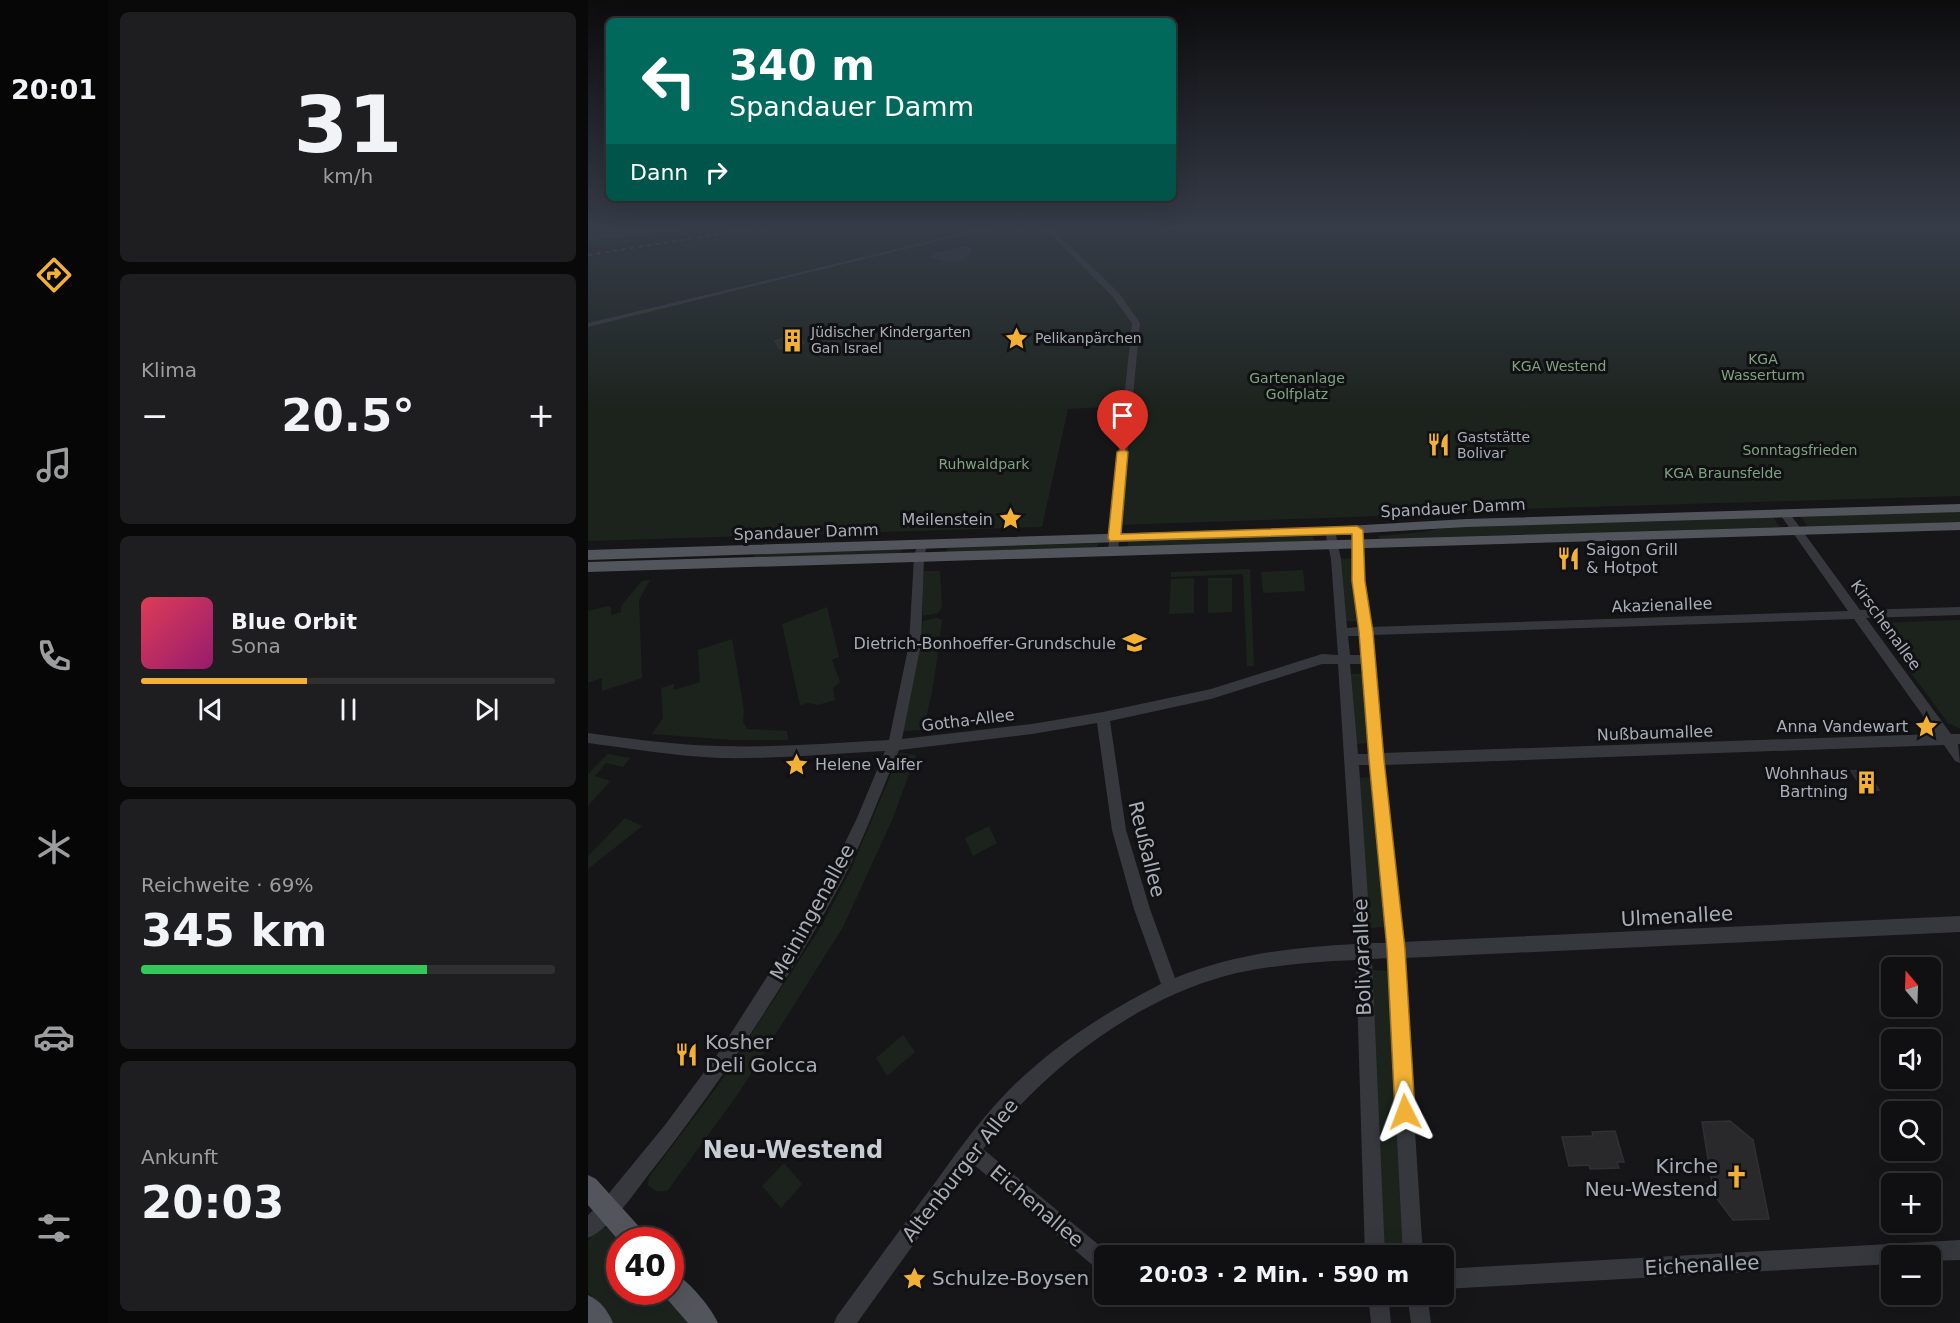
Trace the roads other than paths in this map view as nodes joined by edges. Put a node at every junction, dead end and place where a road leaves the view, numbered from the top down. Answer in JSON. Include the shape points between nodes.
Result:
{"nodes":[{"id":1,"x":733,"y":290,"type":"edge"},
{"id":2,"x":1111,"y":290,"type":"edge"},
{"id":3,"x":588,"y":325,"type":"edge"},
{"id":4,"x":1960,"y":508,"type":"edge"},
{"id":5,"x":1784,"y":513,"type":"junction"},
{"id":6,"x":1960,"y":526,"type":"edge"},
{"id":7,"x":1797,"y":531,"type":"junction"},
{"id":8,"x":1358,"y":536,"type":"junction"},
{"id":9,"x":1331,"y":538,"type":"junction"},
{"id":10,"x":1114,"y":544,"type":"junction"},
{"id":11,"x":921,"y":551,"type":"junction"},
{"id":12,"x":588,"y":555,"type":"edge"},
{"id":13,"x":588,"y":567,"type":"edge"},
{"id":14,"x":1960,"y":611,"type":"edge"},
{"id":15,"x":1858,"y":615,"type":"junction"},
{"id":16,"x":1342,"y":632,"type":"junction"},
{"id":17,"x":1366,"y":632,"type":"junction"},
{"id":18,"x":1344,"y":659,"type":"junction"},
{"id":19,"x":1368,"y":660,"type":"junction"},
{"id":20,"x":1103,"y":717,"type":"junction"},
{"id":21,"x":588,"y":738,"type":"edge"},
{"id":22,"x":1954,"y":739,"type":"edge"},
{"id":23,"x":894,"y":745,"type":"junction"},
{"id":24,"x":1960,"y":757,"type":"edge"},
{"id":25,"x":1352,"y":760,"type":"junction"},
{"id":26,"x":1376,"y":760,"type":"junction"},
{"id":27,"x":1960,"y":924,"type":"edge"},
{"id":28,"x":1396,"y":949,"type":"junction"},
{"id":29,"x":1364,"y":952,"type":"junction"},
{"id":30,"x":1170,"y":987,"type":"junction"},
{"id":31,"x":970,"y":1150,"type":"junction"},
{"id":32,"x":588,"y":1187,"type":"edge"},
{"id":33,"x":608,"y":1210,"type":"junction"},
{"id":34,"x":623,"y":1227,"type":"edge"},
{"id":35,"x":588,"y":1228,"type":"edge"},
{"id":36,"x":1374,"y":1245,"type":"edge"},
{"id":37,"x":1412,"y":1245,"type":"edge"},
{"id":38,"x":1960,"y":1250,"type":"edge"},
{"id":39,"x":1094,"y":1254,"type":"edge"},
{"id":40,"x":1454,"y":1278,"type":"edge"},
{"id":41,"x":684,"y":1299,"type":"edge"},
{"id":42,"x":1379,"y":1305,"type":"edge"},
{"id":43,"x":1419,"y":1305,"type":"edge"},
{"id":44,"x":588,"y":1308,"type":"edge"},
{"id":45,"x":600,"y":1323,"type":"edge"},
{"id":46,"x":705,"y":1323,"type":"edge"},
{"id":47,"x":844,"y":1323,"type":"edge"},
{"id":48,"x":1381,"y":1323,"type":"edge"},
{"id":49,"x":1421,"y":1323,"type":"edge"}],
"edges":[{"from":1,"to":3,"type":"street"},
{"from":2,"to":10,"type":"street","via":[[1136,323]]},
{"from":4,"to":5,"type":"main road","name":"Spandauer Damm"},
{"from":5,"to":7,"type":"street","name":"Kirschenallee"},
{"from":5,"to":8,"type":"main road","name":"Spandauer Damm","via":[[1466,523]]},
{"from":6,"to":7,"type":"main road","name":"Spandauer Damm"},
{"from":7,"to":8,"type":"main road","name":"Spandauer Damm"},
{"from":7,"to":15,"type":"street","name":"Kirschenallee"},
{"from":8,"to":9,"type":"main road","name":"Spandauer Damm"},
{"from":8,"to":17,"type":"street","name":"Bolivarallee"},
{"from":9,"to":10,"type":"main road","name":"Spandauer Damm"},
{"from":9,"to":16,"type":"street","name":"Bolivarallee"},
{"from":10,"to":11,"type":"main road","name":"Spandauer Damm"},
{"from":11,"to":12,"type":"main road","name":"Spandauer Damm"},
{"from":11,"to":13,"type":"main road","name":"Spandauer Damm"},
{"from":11,"to":23,"type":"street","name":"Meiningenallee","via":[[915,644]]},
{"from":14,"to":15,"type":"street","name":"Akazienallee"},
{"from":15,"to":17,"type":"street","name":"Akazienallee"},
{"from":15,"to":22,"type":"street","name":"Kirschenallee"},
{"from":16,"to":17,"type":"street"},
{"from":16,"to":18,"type":"street","name":"Bolivarallee"},
{"from":17,"to":19,"type":"street","name":"Bolivarallee"},
{"from":18,"to":19,"type":"street"},
{"from":18,"to":20,"type":"street","name":"Gotha-Allee","via":[[1322,659],[1211,694]]},
{"from":18,"to":25,"type":"street","name":"Bolivarallee"},
{"from":19,"to":26,"type":"street","name":"Bolivarallee"},
{"from":20,"to":23,"type":"street","name":"Gotha-Allee"},
{"from":20,"to":30,"type":"street","name":"Reußallee","via":[[1110,779],[1127,861]]},
{"from":21,"to":23,"type":"street","name":"Gotha-Allee","via":[[730,752]]},
{"from":22,"to":24,"type":"street","name":"Kirschenallee"},
{"from":22,"to":26,"type":"street","name":"Nußbaumallee"},
{"from":23,"to":33,"type":"street","name":"Meiningenallee","via":[[830,889],[792,953],[725,1058]]},
{"from":25,"to":26,"type":"street","name":"Nußbaumallee"},
{"from":25,"to":29,"type":"street","name":"Bolivarallee"},
{"from":26,"to":28,"type":"street","name":"Bolivarallee"},
{"from":27,"to":28,"type":"street","name":"Ulmenallee"},
{"from":28,"to":29,"type":"street","name":"Ulmenallee"},
{"from":28,"to":37,"type":"street","name":"Bolivarallee"},
{"from":29,"to":30,"type":"street","name":"Altenburger Allee","via":[[1262,959]]},
{"from":29,"to":36,"type":"street","name":"Bolivarallee"},
{"from":30,"to":31,"type":"street","name":"Altenburger Allee","via":[[1127,1010],[1061,1055],[1008,1104]]},
{"from":31,"to":39,"type":"street","name":"Eichenallee"},
{"from":31,"to":47,"type":"street","name":"Altenburger Allee"},
{"from":32,"to":33,"type":"main road"},
{"from":33,"to":34,"type":"main road"},
{"from":33,"to":35,"type":"street","name":"Meiningenallee"},
{"from":38,"to":40,"type":"street","name":"Eichenallee"},
{"from":41,"to":46,"type":"main road"},
{"from":42,"to":48,"type":"street"},
{"from":43,"to":49,"type":"street"},
{"from":44,"to":45,"type":"main road"}]}
